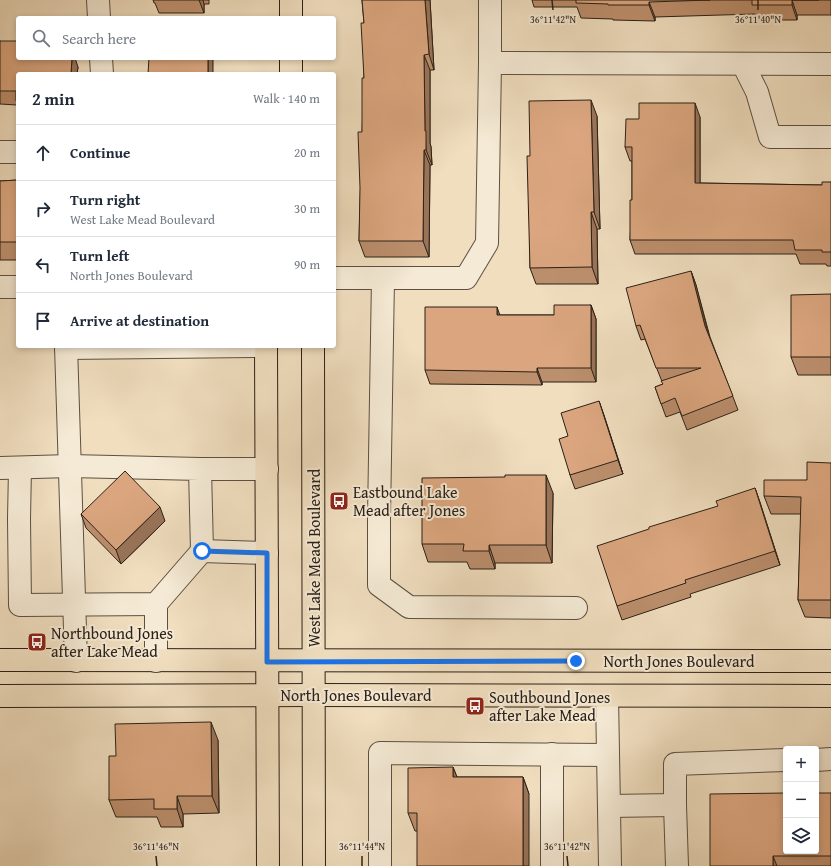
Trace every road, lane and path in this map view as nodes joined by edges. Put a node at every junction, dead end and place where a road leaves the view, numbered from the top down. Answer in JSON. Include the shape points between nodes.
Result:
{"nodes":[{"id":1,"x":98,"y":0,"type":"edge"},
{"id":2,"x":291,"y":0,"type":"edge"},
{"id":3,"x":490,"y":0,"type":"edge"},
{"id":4,"x":99,"y":16,"type":"edge"},
{"id":5,"x":291,"y":16,"type":"edge"},
{"id":6,"x":101,"y":60,"type":"edge"},
{"id":7,"x":291,"y":60,"type":"edge"},
{"id":8,"x":490,"y":63,"type":"junction"},
{"id":9,"x":743,"y":64,"type":"junction"},
{"id":10,"x":831,"y":64,"type":"edge"},
{"id":11,"x":102,"y":72,"type":"edge"},
{"id":12,"x":291,"y":72,"type":"edge"},
{"id":13,"x":831,"y":137,"type":"edge"},
{"id":14,"x":0,"y":152,"type":"edge"},
{"id":15,"x":16,"y":152,"type":"edge"},
{"id":16,"x":336,"y":278,"type":"edge"},
{"id":17,"x":383,"y":278,"type":"junction"},
{"id":18,"x":0,"y":287,"type":"edge"},
{"id":19,"x":16,"y":287,"type":"edge"},
{"id":20,"x":66,"y":348,"type":"edge"},
{"id":21,"x":266,"y":348,"type":"edge"},
{"id":22,"x":313,"y":348,"type":"edge"},
{"id":23,"x":70,"y":466,"type":"junction"},
{"id":24,"x":10,"y":468,"type":"edge"},
{"id":25,"x":200,"y":469,"type":"junction"},
{"id":26,"x":267,"y":469,"type":"junction"},
{"id":27,"x":10,"y":519,"type":"edge"},
{"id":28,"x":202,"y":551,"type":"junction"},
{"id":29,"x":267,"y":553,"type":"junction"},
{"id":30,"x":156,"y":604,"type":"junction"},
{"id":31,"x":74,"y":605,"type":"junction"},
{"id":32,"x":576,"y":608,"type":"dead end"},
{"id":33,"x":0,"y":660,"type":"edge"},
{"id":34,"x":76,"y":661,"type":"junction"},
{"id":35,"x":156,"y":661,"type":"junction"},
{"id":36,"x":314,"y":661,"type":"junction"},
{"id":37,"x":831,"y":661,"type":"edge"},
{"id":38,"x":267,"y":662,"type":"junction"},
{"id":39,"x":827,"y":694,"type":"edge"},
{"id":40,"x":268,"y":695,"type":"junction"},
{"id":41,"x":314,"y":695,"type":"junction"},
{"id":42,"x":0,"y":696,"type":"edge"},
{"id":43,"x":607,"y":696,"type":"junction"},
{"id":44,"x":552,"y":754,"type":"junction"},
{"id":45,"x":607,"y":755,"type":"junction"},
{"id":46,"x":831,"y":759,"type":"edge"},
{"id":47,"x":783,"y":760,"type":"edge"},
{"id":48,"x":819,"y":760,"type":"edge"},
{"id":49,"x":674,"y":805,"type":"junction"},
{"id":50,"x":609,"y":806,"type":"junction"},
{"id":51,"x":268,"y":866,"type":"edge"},
{"id":52,"x":314,"y":866,"type":"edge"},
{"id":53,"x":380,"y":866,"type":"edge"},
{"id":54,"x":552,"y":866,"type":"edge"},
{"id":55,"x":610,"y":866,"type":"edge"},
{"id":56,"x":677,"y":866,"type":"edge"}],
"edges":[{"from":1,"to":4,"type":"lane"},
{"from":2,"to":5,"type":"main road"},
{"from":3,"to":8,"type":"lane"},
{"from":6,"to":11,"type":"lane"},
{"from":7,"to":12,"type":"main road"},
{"from":8,"to":9,"type":"lane"},
{"from":8,"to":17,"type":"lane","via":[[487,243],[466,278]]},
{"from":9,"to":10,"type":"lane"},
{"from":9,"to":13,"type":"lane","via":[[757,92],[770,137]]},
{"from":14,"to":15,"type":"lane"},
{"from":16,"to":17,"type":"lane"},
{"from":17,"to":32,"type":"lane","via":[[379,585],[409,607]]},
{"from":18,"to":19,"type":"lane"},
{"from":20,"to":23,"type":"lane"},
{"from":21,"to":26,"type":"main road"},
{"from":22,"to":36,"type":"main road","name":"West Lake Mead Boulevard"},
{"from":23,"to":24,"type":"lane"},
{"from":23,"to":25,"type":"lane"},
{"from":23,"to":31,"type":"lane"},
{"from":24,"to":27,"type":"lane"},
{"from":25,"to":26,"type":"lane"},
{"from":25,"to":28,"type":"lane"},
{"from":26,"to":29,"type":"main road"},
{"from":27,"to":31,"type":"lane","via":[[20,605]]},
{"from":28,"to":29,"type":"lane"},
{"from":28,"to":30,"type":"lane"},
{"from":29,"to":38,"type":"main road"},
{"from":30,"to":31,"type":"lane"},
{"from":30,"to":35,"type":"lane"},
{"from":31,"to":34,"type":"lane"},
{"from":33,"to":34,"type":"main road","name":"North Jones Boulevard"},
{"from":34,"to":35,"type":"main road","name":"North Jones Boulevard"},
{"from":35,"to":38,"type":"main road","name":"North Jones Boulevard"},
{"from":36,"to":37,"type":"main road","name":"North Jones Boulevard"},
{"from":36,"to":38,"type":"main road","name":"North Jones Boulevard"},
{"from":36,"to":41,"type":"main road","name":"West Lake Mead Boulevard"},
{"from":38,"to":40,"type":"main road"},
{"from":39,"to":43,"type":"main road","name":"North Jones Boulevard"},
{"from":40,"to":41,"type":"main road","name":"North Jones Boulevard"},
{"from":40,"to":42,"type":"main road","name":"North Jones Boulevard"},
{"from":40,"to":51,"type":"main road"},
{"from":41,"to":43,"type":"main road","name":"North Jones Boulevard"},
{"from":41,"to":52,"type":"main road","name":"West Lake Mead Boulevard"},
{"from":43,"to":45,"type":"lane"},
{"from":44,"to":45,"type":"lane"},
{"from":44,"to":53,"type":"lane","via":[[380,753]]},
{"from":44,"to":54,"type":"lane"},
{"from":45,"to":50,"type":"lane"},
{"from":46,"to":48,"type":"lane"},
{"from":47,"to":49,"type":"lane","via":[[675,764]]},
{"from":49,"to":50,"type":"lane"},
{"from":49,"to":56,"type":"lane"},
{"from":50,"to":55,"type":"lane"}]}
